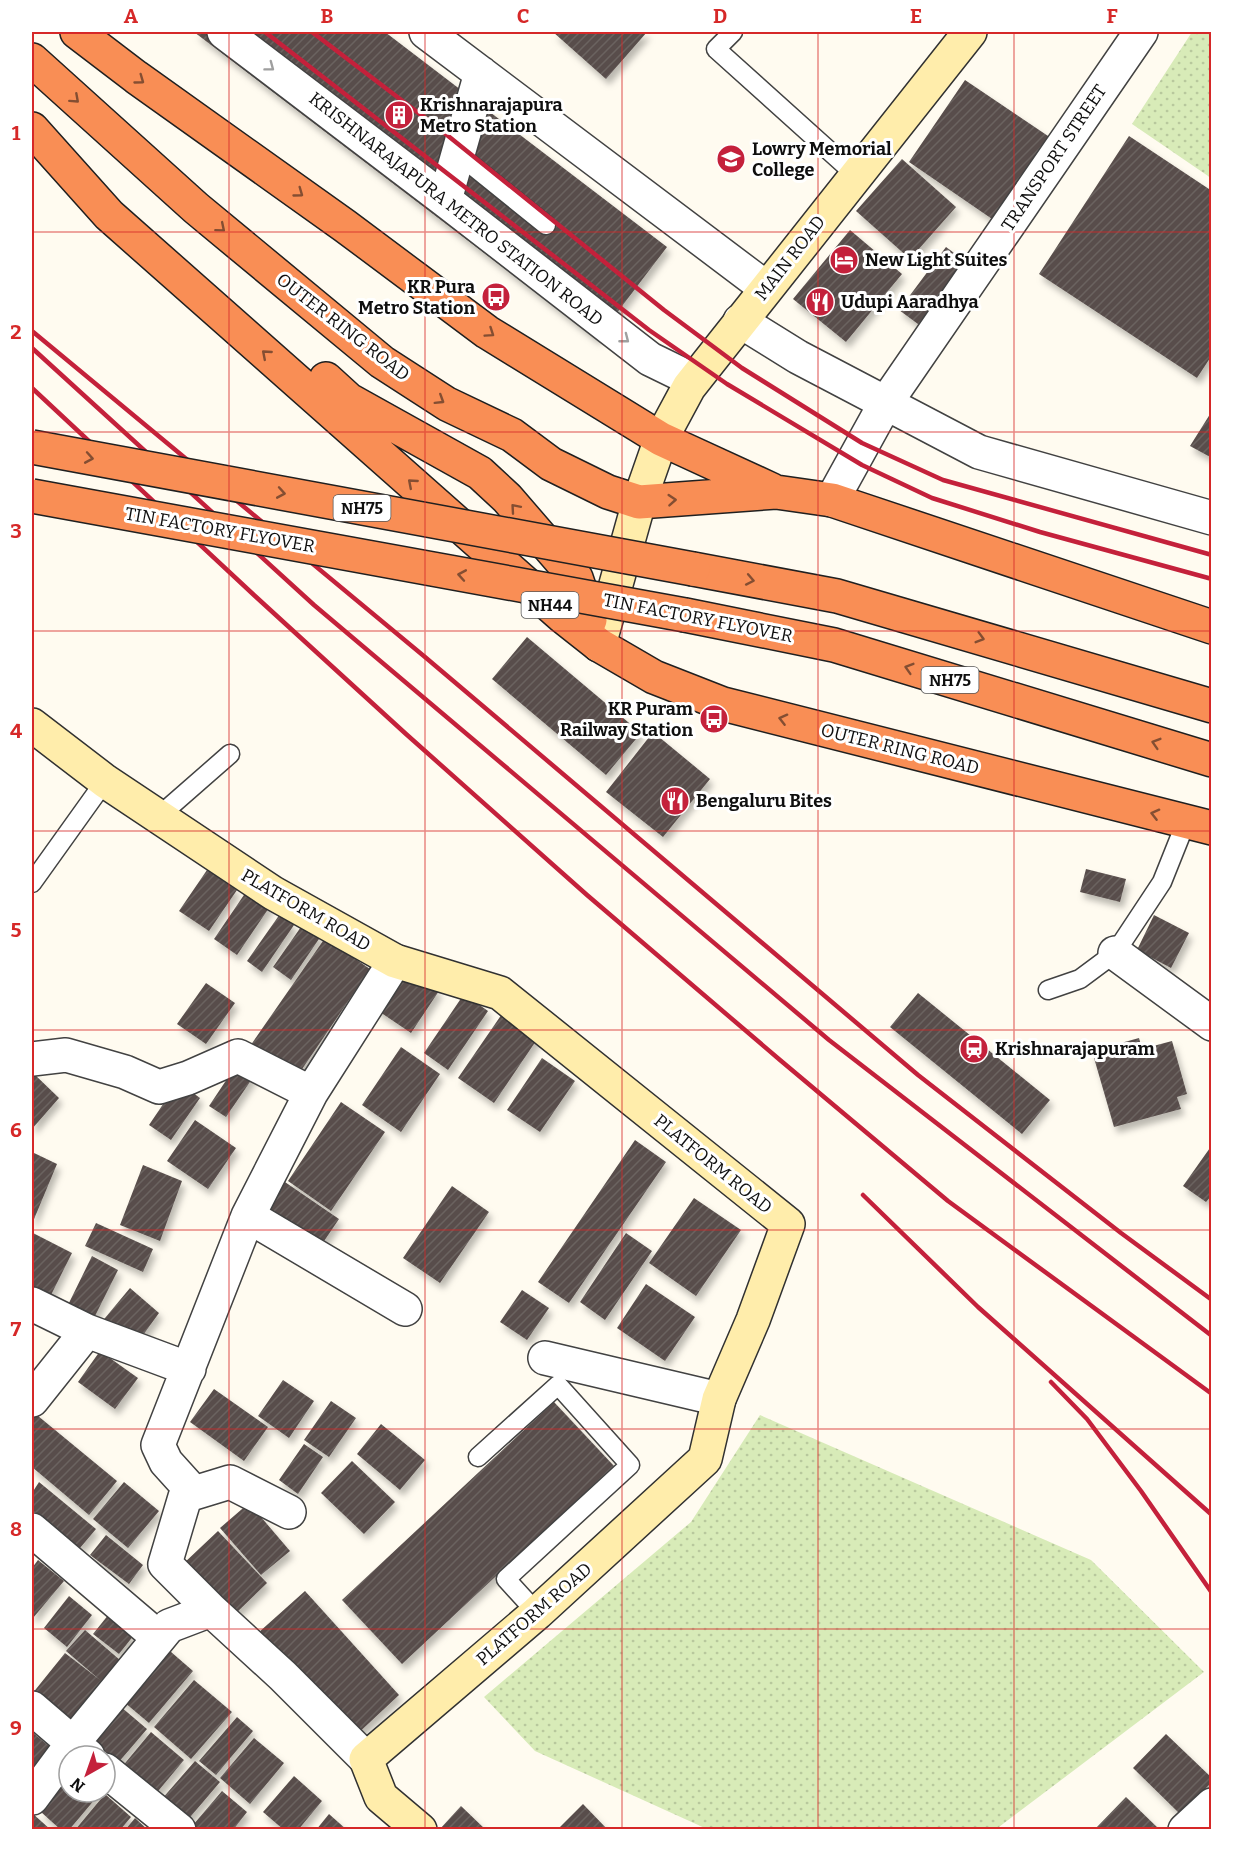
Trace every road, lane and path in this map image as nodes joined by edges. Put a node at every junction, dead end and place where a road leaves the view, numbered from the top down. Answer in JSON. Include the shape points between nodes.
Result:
{"nodes":[{"id":1,"x":77,"y":32,"type":"edge"},
{"id":2,"x":224,"y":32,"type":"edge"},
{"id":3,"x":426,"y":32,"type":"edge"},
{"id":4,"x":733,"y":32,"type":"edge"},
{"id":5,"x":970,"y":32,"type":"edge"},
{"id":6,"x":1141,"y":32,"type":"edge"},
{"id":7,"x":32,"y":60,"type":"edge"},
{"id":8,"x":481,"y":73,"type":"junction"},
{"id":9,"x":32,"y":129,"type":"edge"},
{"id":10,"x":458,"y":154,"type":"junction"},
{"id":11,"x":856,"y":175,"type":"junction"},
{"id":12,"x":445,"y":200,"type":"junction"},
{"id":13,"x":546,"y":225,"type":"dead end"},
{"id":14,"x":766,"y":288,"type":"junction"},
{"id":15,"x":200,"y":296,"type":"junction"},
{"id":16,"x":740,"y":321,"type":"junction"},
{"id":17,"x":693,"y":380,"type":"junction"},
{"id":18,"x":885,"y":404,"type":"junction"},
{"id":19,"x":661,"y":439,"type":"junction"},
{"id":20,"x":32,"y":447,"type":"edge"},
{"id":21,"x":776,"y":492,"type":"junction"},
{"id":22,"x":32,"y":496,"type":"edge"},
{"id":23,"x":832,"y":500,"type":"junction"},
{"id":24,"x":639,"y":502,"type":"junction"},
{"id":25,"x":1212,"y":518,"type":"edge"},
{"id":26,"x":1211,"y":626,"type":"edge"},
{"id":27,"x":599,"y":645,"type":"junction"},
{"id":28,"x":1212,"y":706,"type":"edge"},
{"id":29,"x":32,"y":725,"type":"edge"},
{"id":30,"x":230,"y":754,"type":"dead end"},
{"id":31,"x":1212,"y":760,"type":"edge"},
{"id":32,"x":105,"y":781,"type":"junction"},
{"id":33,"x":158,"y":816,"type":"junction"},
{"id":34,"x":1199,"y":825,"type":"edge"},
{"id":35,"x":32,"y":884,"type":"edge"},
{"id":36,"x":1114,"y":953,"type":"junction"},
{"id":37,"x":395,"y":961,"type":"junction"},
{"id":38,"x":1048,"y":990,"type":"dead end"},
{"id":39,"x":1212,"y":1024,"type":"edge"},
{"id":40,"x":32,"y":1059,"type":"edge"},
{"id":41,"x":311,"y":1093,"type":"junction"},
{"id":42,"x":248,"y":1216,"type":"junction"},
{"id":43,"x":32,"y":1304,"type":"edge"},
{"id":44,"x":405,"y":1309,"type":"dead end"},
{"id":45,"x":87,"y":1331,"type":"junction"},
{"id":46,"x":546,"y":1358,"type":"dead end"},
{"id":47,"x":189,"y":1369,"type":"junction"},
{"id":48,"x":719,"y":1399,"type":"junction"},
{"id":49,"x":32,"y":1400,"type":"edge"},
{"id":50,"x":478,"y":1457,"type":"dead end"},
{"id":51,"x":194,"y":1493,"type":"junction"},
{"id":52,"x":289,"y":1512,"type":"dead end"},
{"id":53,"x":32,"y":1530,"type":"edge"},
{"id":54,"x":211,"y":1610,"type":"junction"},
{"id":55,"x":537,"y":1613,"type":"junction"},
{"id":56,"x":159,"y":1638,"type":"junction"},
{"id":57,"x":32,"y":1708,"type":"edge"},
{"id":58,"x":73,"y":1744,"type":"edge"},
{"id":59,"x":84,"y":1744,"type":"edge"},
{"id":60,"x":366,"y":1759,"type":"junction"},
{"id":61,"x":57,"y":1773,"type":"edge"},
{"id":62,"x":117,"y":1780,"type":"edge"},
{"id":63,"x":32,"y":1798,"type":"edge"},
{"id":64,"x":1212,"y":1805,"type":"edge"},
{"id":65,"x":179,"y":1830,"type":"edge"},
{"id":66,"x":420,"y":1830,"type":"edge"},
{"id":67,"x":1185,"y":1830,"type":"edge"}],
"edges":[{"from":1,"to":19,"type":"highway","name":"OUTER RING ROAD","one_way":true,"via":[[487,332]]},
{"from":2,"to":12,"type":"street","name":"KRISHNARAJAPURA METRO STATION ROAD","one_way":true},
{"from":3,"to":8,"type":"street"},
{"from":4,"to":11,"type":"lane","via":[[716,49]]},
{"from":5,"to":11,"type":"street","name":"MAIN ROAD"},
{"from":6,"to":18,"type":"street","name":"TRANSPORT STREET"},
{"from":7,"to":24,"type":"highway","name":"OUTER RING ROAD","one_way":true,"via":[[196,207],[382,363],[447,404],[512,435],[551,464],[608,492]]},
{"from":8,"to":10,"type":"street"},
{"from":8,"to":14,"type":"street"},
{"from":9,"to":15,"type":"highway","name":"OUTER RING ROAD","number":"NH44","via":[[109,215]]},
{"from":10,"to":12,"type":"street"},
{"from":10,"to":13,"type":"lane"},
{"from":11,"to":14,"type":"street","name":"MAIN ROAD"},
{"from":12,"to":17,"type":"street","name":"KRISHNARAJAPURA METRO STATION ROAD","one_way":true,"via":[[650,359]]},
{"from":14,"to":16,"type":"street","name":"MAIN ROAD"},
{"from":27,"to":15,"type":"highway","name":"OUTER RING ROAD","number":"NH44","one_way":true},
{"from":27,"to":15,"type":"highway","name":"OUTER RING ROAD","number":"NH44","one_way":true,"via":[[576,578],[507,498],[480,473],[349,400],[255,316]]},
{"from":16,"to":17,"type":"street","name":"MAIN ROAD"},
{"from":16,"to":18,"type":"street"},
{"from":17,"to":19,"type":"street","name":"MAIN ROAD"},
{"from":18,"to":23,"type":"street","name":"TRANSPORT STREET"},
{"from":18,"to":25,"type":"street","via":[[980,453]]},
{"from":19,"to":21,"type":"highway","name":"OUTER RING ROAD"},
{"from":19,"to":24,"type":"street","name":"MAIN ROAD"},
{"from":20,"to":28,"type":"highway","number":"NH75","one_way":true,"bridge":true,"via":[[837,596]]},
{"from":21,"to":23,"type":"highway","name":"OUTER RING ROAD"},
{"from":24,"to":21,"type":"highway","name":"OUTER RING ROAD","one_way":true},
{"from":31,"to":22,"type":"highway","name":"TIN FACTORY FLYOVER","number":"NH75","one_way":true,"bridge":true,"via":[[834,645]]},
{"from":23,"to":26,"type":"highway","name":"OUTER RING ROAD"},
{"from":24,"to":27,"type":"street","name":"MAIN ROAD"},
{"from":34,"to":27,"type":"highway","name":"OUTER RING ROAD","number":"NH44","one_way":true,"via":[[723,704],[654,677]]},
{"from":29,"to":32,"type":"street","name":"PLATFORM ROAD"},
{"from":30,"to":33,"type":"lane"},
{"from":32,"to":33,"type":"street","name":"PLATFORM ROAD"},
{"from":32,"to":35,"type":"lane"},
{"from":33,"to":37,"type":"street","name":"PLATFORM ROAD","via":[[273,894]]},
{"from":34,"to":36,"type":"lane"},
{"from":36,"to":38,"type":"lane","via":[[1080,979]]},
{"from":36,"to":39,"type":"street"},
{"from":37,"to":41,"type":"street"},
{"from":37,"to":48,"type":"street","name":"PLATFORM ROAD","via":[[500,993],[788,1224]]},
{"from":40,"to":41,"type":"street","via":[[66,1055],[125,1072],[159,1087],[238,1056]]},
{"from":41,"to":42,"type":"street"},
{"from":42,"to":44,"type":"street"},
{"from":42,"to":47,"type":"street"},
{"from":43,"to":45,"type":"street"},
{"from":45,"to":47,"type":"street"},
{"from":45,"to":49,"type":"street"},
{"from":46,"to":48,"type":"street"},
{"from":47,"to":51,"type":"street","via":[[158,1445],[166,1462]]},
{"from":48,"to":55,"type":"street","name":"PLATFORM ROAD","via":[[705,1459]]},
{"from":50,"to":55,"type":"lane","via":[[558,1385],[630,1465],[506,1579]]},
{"from":51,"to":52,"type":"street","via":[[230,1482]]},
{"from":51,"to":54,"type":"street","via":[[185,1497],[165,1564]]},
{"from":53,"to":56,"type":"street"},
{"from":54,"to":56,"type":"street","via":[[169,1626]]},
{"from":54,"to":60,"type":"street"},
{"from":55,"to":60,"type":"street","name":"PLATFORM ROAD"},
{"from":56,"to":59,"type":"street"},
{"from":57,"to":58,"type":"street"},
{"from":60,"to":66,"type":"street","via":[[381,1797]]},
{"from":61,"to":63,"type":"street"},
{"from":62,"to":65,"type":"street"},
{"from":64,"to":67,"type":"street"}]}
